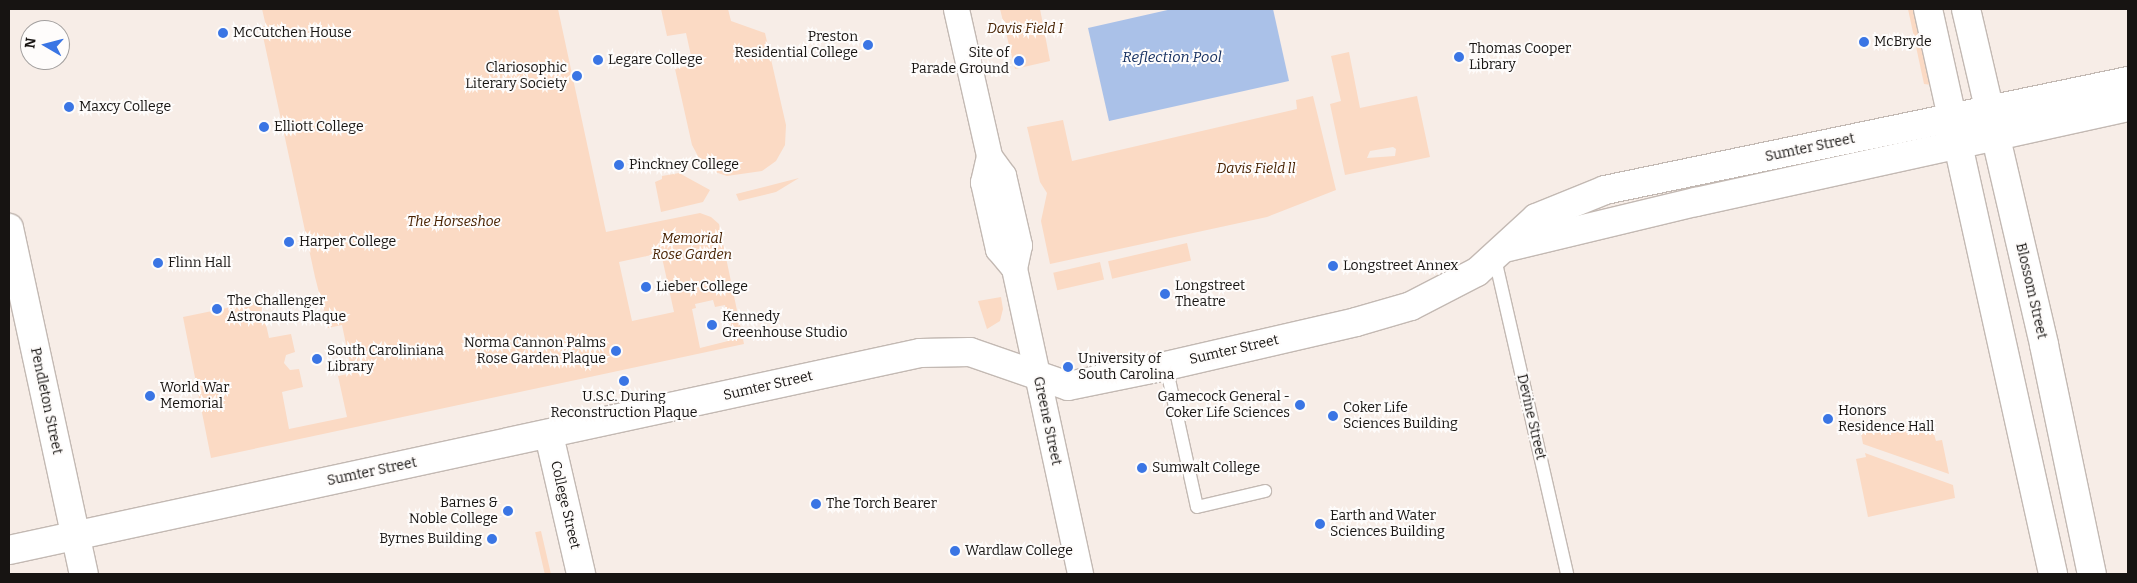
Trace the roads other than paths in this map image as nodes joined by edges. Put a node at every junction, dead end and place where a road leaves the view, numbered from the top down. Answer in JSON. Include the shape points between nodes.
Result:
{"nodes":[{"id":1,"x":956,"y":9,"type":"edge"},
{"id":2,"x":1928,"y":9,"type":"edge"},
{"id":3,"x":1966,"y":9,"type":"edge"},
{"id":4,"x":2128,"y":81,"type":"edge"},
{"id":5,"x":2128,"y":107,"type":"edge"},
{"id":6,"x":1989,"y":110,"type":"junction"},
{"id":7,"x":1952,"y":116,"type":"junction"},
{"id":8,"x":1996,"y":136,"type":"junction"},
{"id":9,"x":1958,"y":146,"type":"junction"},
{"id":10,"x":9,"y":228,"type":"edge"},
{"id":11,"x":1502,"y":253,"type":"junction"},
{"id":12,"x":1166,"y":366,"type":"junction"},
{"id":13,"x":1037,"y":375,"type":"junction"},
{"id":14,"x":550,"y":435,"type":"junction"},
{"id":15,"x":1265,"y":492,"type":"dead end"},
{"id":16,"x":76,"y":535,"type":"junction"},
{"id":17,"x":9,"y":550,"type":"edge"},
{"id":18,"x":84,"y":574,"type":"edge"},
{"id":19,"x":582,"y":574,"type":"edge"},
{"id":20,"x":1080,"y":574,"type":"edge"},
{"id":21,"x":1568,"y":574,"type":"edge"},
{"id":22,"x":2053,"y":574,"type":"edge"},
{"id":23,"x":2092,"y":574,"type":"edge"}],
"edges":[{"from":1,"to":13,"type":"street","name":"Greene Street","via":[[989,156],[1004,175],[1019,245],[1014,268]]},
{"from":2,"to":7,"type":"street"},
{"from":3,"to":6,"type":"street","name":"Blossom Street"},
{"from":4,"to":6,"type":"street","name":"Sumter Street"},
{"from":5,"to":8,"type":"street","name":"Sumter Street"},
{"from":6,"to":7,"type":"street","name":"Sumter Street"},
{"from":6,"to":8,"type":"street","name":"Blossom Street"},
{"from":7,"to":9,"type":"street"},
{"from":7,"to":11,"type":"street","name":"Sumter Street","via":[[1605,190],[1536,218]]},
{"from":8,"to":9,"type":"street","name":"Sumter Street"},
{"from":8,"to":23,"type":"street","name":"Blossom Street"},
{"from":9,"to":11,"type":"street","name":"Sumter Street","via":[[1687,204]]},
{"from":9,"to":22,"type":"street"},
{"from":10,"to":16,"type":"street","name":"Pendleton Street"},
{"from":11,"to":12,"type":"street","name":"Sumter Street","via":[[1436,294],[1384,315]]},
{"from":11,"to":21,"type":"lane","name":"Devine Street"},
{"from":12,"to":13,"type":"street","name":"Sumter Street","via":[[1068,386]]},
{"from":12,"to":15,"type":"lane","via":[[1197,507]]},
{"from":13,"to":14,"type":"street","name":"Sumter Street","via":[[987,356],[937,350]]},
{"from":13,"to":20,"type":"street","name":"Greene Street"},
{"from":14,"to":16,"type":"street","name":"Sumter Street"},
{"from":14,"to":19,"type":"street","name":"College Street"},
{"from":16,"to":17,"type":"street","name":"Sumter Street"},
{"from":16,"to":18,"type":"street","name":"Pendleton Street"}]}
